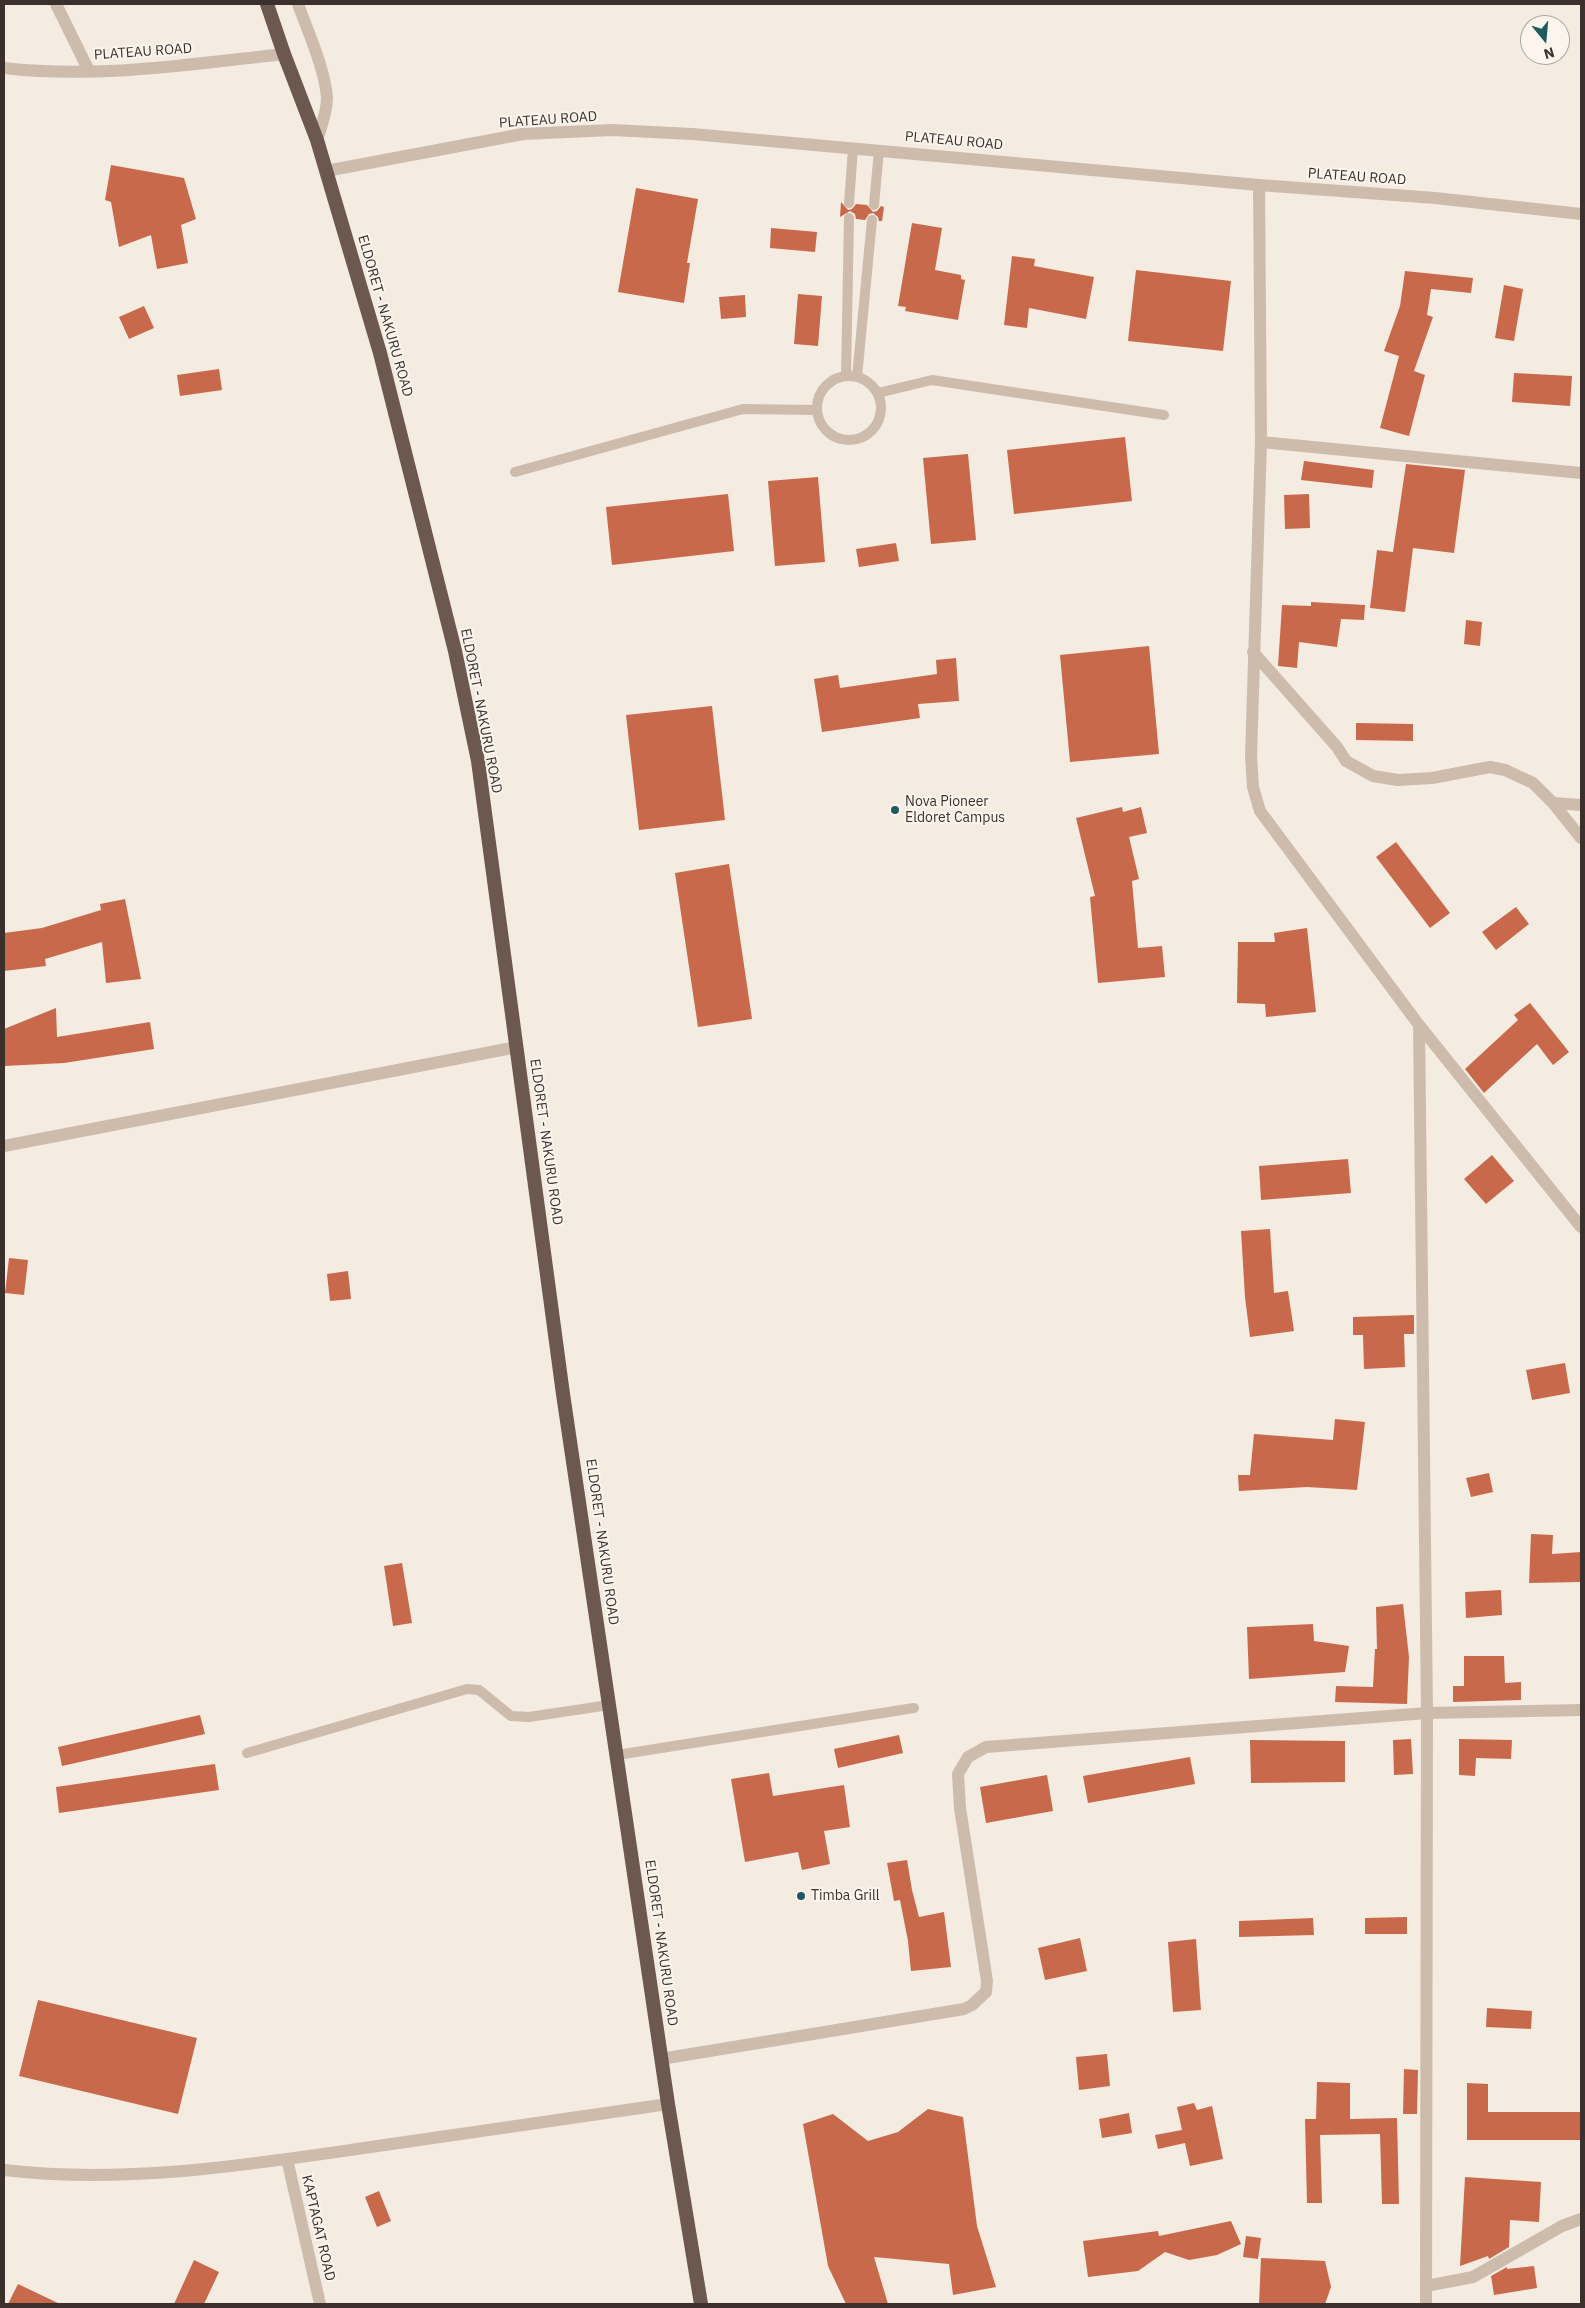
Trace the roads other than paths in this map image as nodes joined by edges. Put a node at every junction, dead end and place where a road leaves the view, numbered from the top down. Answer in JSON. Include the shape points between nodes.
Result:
{"nodes":[{"id":1,"x":56,"y":4,"type":"edge"},
{"id":2,"x":267,"y":4,"type":"edge"},
{"id":3,"x":298,"y":4,"type":"edge"},
{"id":4,"x":284,"y":54,"type":"junction"},
{"id":5,"x":4,"y":68,"type":"edge"},
{"id":6,"x":89,"y":71,"type":"junction"},
{"id":7,"x":317,"y":140,"type":"junction"},
{"id":8,"x":854,"y":148,"type":"junction"},
{"id":9,"x":879,"y":150,"type":"junction"},
{"id":10,"x":326,"y":171,"type":"junction"},
{"id":11,"x":1259,"y":185,"type":"junction"},
{"id":12,"x":850,"y":203,"type":"dead end"},
{"id":13,"x":874,"y":205,"type":"dead end"},
{"id":14,"x":1581,"y":214,"type":"edge"},
{"id":15,"x":849,"y":218,"type":"dead end"},
{"id":16,"x":872,"y":220,"type":"dead end"},
{"id":17,"x":846,"y":376,"type":"junction"},
{"id":18,"x":857,"y":377,"type":"junction"},
{"id":19,"x":878,"y":393,"type":"junction"},
{"id":20,"x":817,"y":410,"type":"junction"},
{"id":21,"x":1164,"y":415,"type":"dead end"},
{"id":22,"x":1260,"y":442,"type":"junction"},
{"id":23,"x":515,"y":472,"type":"dead end"},
{"id":24,"x":1581,"y":474,"type":"edge"},
{"id":25,"x":1253,"y":652,"type":"junction"},
{"id":26,"x":1553,"y":803,"type":"junction"},
{"id":27,"x":1581,"y":805,"type":"edge"},
{"id":28,"x":1581,"y":838,"type":"edge"},
{"id":29,"x":1419,"y":1025,"type":"junction"},
{"id":30,"x":517,"y":1047,"type":"junction"},
{"id":31,"x":4,"y":1136,"type":"edge"},
{"id":32,"x":9,"y":1145,"type":"edge"},
{"id":33,"x":1581,"y":1227,"type":"edge"},
{"id":34,"x":609,"y":1705,"type":"junction"},
{"id":35,"x":914,"y":1708,"type":"dead end"},
{"id":36,"x":1581,"y":1710,"type":"edge"},
{"id":37,"x":1427,"y":1713,"type":"junction"},
{"id":38,"x":247,"y":1753,"type":"dead end"},
{"id":39,"x":617,"y":1755,"type":"junction"},
{"id":40,"x":661,"y":2059,"type":"junction"},
{"id":41,"x":668,"y":2104,"type":"junction"},
{"id":42,"x":287,"y":2159,"type":"junction"},
{"id":43,"x":4,"y":2170,"type":"edge"},
{"id":44,"x":1581,"y":2219,"type":"edge"},
{"id":45,"x":1426,"y":2286,"type":"junction"},
{"id":46,"x":320,"y":2304,"type":"edge"},
{"id":47,"x":701,"y":2304,"type":"edge"},
{"id":48,"x":1426,"y":2304,"type":"edge"}],
"edges":[{"from":1,"to":6,"type":"street"},
{"from":2,"to":4,"type":"highway","name":"ELDORET - NAKURU ROAD"},
{"from":3,"to":7,"type":"street","via":[[327,99],[325,118]]},
{"from":4,"to":6,"type":"street","name":"PLATEAU ROAD","via":[[138,70]]},
{"from":4,"to":7,"type":"highway","name":"ELDORET - NAKURU ROAD"},
{"from":5,"to":6,"type":"street","name":"PLATEAU ROAD","via":[[44,73]]},
{"from":7,"to":10,"type":"highway","name":"ELDORET - NAKURU ROAD"},
{"from":8,"to":9,"type":"street","name":"PLATEAU ROAD"},
{"from":8,"to":10,"type":"street","name":"PLATEAU ROAD","via":[[674,133],[552,132],[523,134]]},
{"from":8,"to":12,"type":"lane"},
{"from":9,"to":11,"type":"street","name":"PLATEAU ROAD"},
{"from":9,"to":13,"type":"lane"},
{"from":10,"to":30,"type":"highway","name":"ELDORET - NAKURU ROAD","via":[[384,370],[455,651],[478,760]]},
{"from":11,"to":14,"type":"street","name":"PLATEAU ROAD","via":[[1434,198]]},
{"from":11,"to":22,"type":"street"},
{"from":15,"to":17,"type":"lane"},
{"from":16,"to":18,"type":"lane"},
{"from":17,"to":18,"type":"lane"},
{"from":17,"to":20,"type":"lane","via":[[832,381],[824,389]]},
{"from":18,"to":19,"type":"lane","via":[[871,384]]},
{"from":19,"to":20,"type":"lane","via":[[881,404],[874,429],[854,440],[833,435],[825,428]]},
{"from":19,"to":21,"type":"lane","via":[[932,380]]},
{"from":20,"to":23,"type":"lane","via":[[743,409]]},
{"from":22,"to":24,"type":"street"},
{"from":22,"to":25,"type":"street"},
{"from":25,"to":26,"type":"street","via":[[1346,761],[1373,776],[1398,780],[1432,778],[1490,767],[1533,783]]},
{"from":25,"to":29,"type":"street","via":[[1251,756],[1253,787],[1260,811]]},
{"from":26,"to":27,"type":"street"},
{"from":26,"to":28,"type":"street"},
{"from":29,"to":33,"type":"street"},
{"from":29,"to":37,"type":"street"},
{"from":30,"to":32,"type":"street"},
{"from":30,"to":34,"type":"highway","name":"ELDORET - NAKURU ROAD"},
{"from":31,"to":32,"type":"street"},
{"from":34,"to":38,"type":"lane","via":[[529,1717],[511,1716],[479,1690],[467,1689]]},
{"from":34,"to":39,"type":"highway","name":"ELDORET - NAKURU ROAD"},
{"from":35,"to":39,"type":"lane"},
{"from":36,"to":37,"type":"street"},
{"from":37,"to":40,"type":"street","via":[[986,1747],[968,1757],[958,1774],[960,1808],[987,1981],[986,1992],[979,2000],[964,2009]]},
{"from":37,"to":45,"type":"street"},
{"from":39,"to":40,"type":"highway","name":"ELDORET - NAKURU ROAD"},
{"from":40,"to":41,"type":"highway","name":"ELDORET - NAKURU ROAD"},
{"from":41,"to":42,"type":"street"},
{"from":41,"to":47,"type":"highway","name":"ELDORET - NAKURU ROAD"},
{"from":42,"to":43,"type":"street","via":[[121,2176]]},
{"from":42,"to":46,"type":"street","name":"KAPTAGAT ROAD"},
{"from":44,"to":45,"type":"street","via":[[1562,2226],[1473,2277]]},
{"from":45,"to":48,"type":"street"}]}
